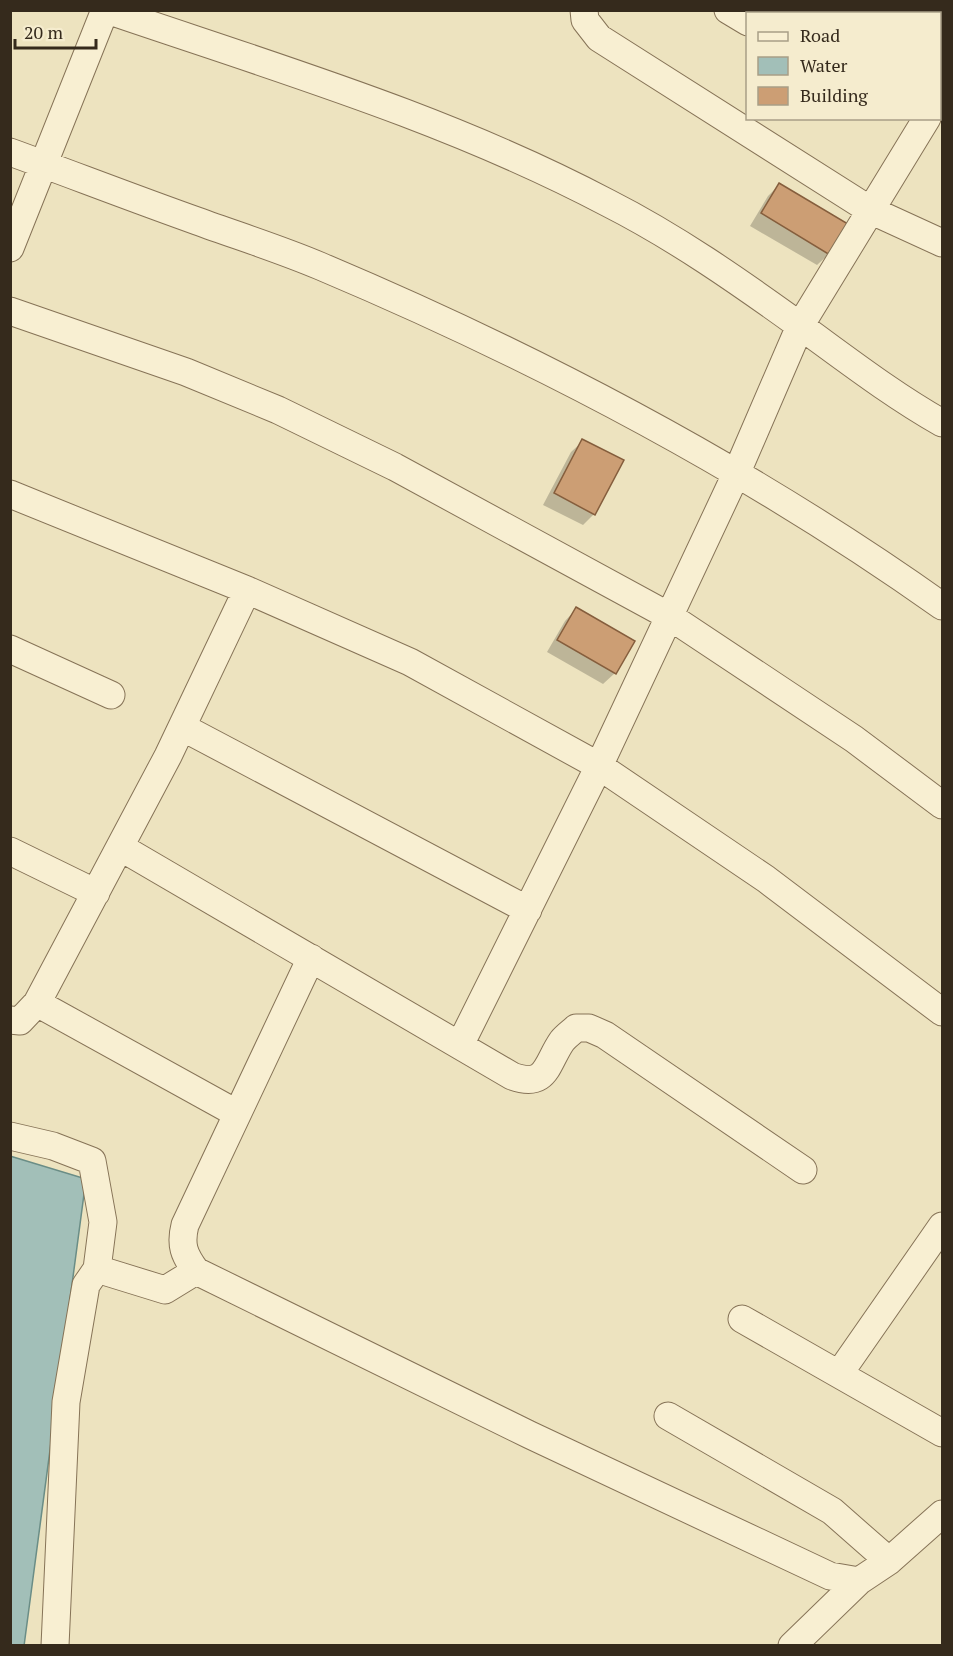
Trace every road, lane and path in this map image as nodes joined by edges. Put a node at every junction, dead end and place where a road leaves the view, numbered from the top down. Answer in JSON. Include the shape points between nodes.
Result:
{"nodes":[{"id":1,"x":106,"y":10,"type":"edge"},
{"id":2,"x":584,"y":10,"type":"edge"},
{"id":3,"x":728,"y":10,"type":"edge"},
{"id":4,"x":746,"y":21,"type":"edge"},
{"id":5,"x":921,"y":121,"type":"edge"},
{"id":6,"x":10,"y":153,"type":"edge"},
{"id":7,"x":44,"y":165,"type":"junction"},
{"id":8,"x":870,"y":210,"type":"junction"},
{"id":9,"x":942,"y":243,"type":"edge"},
{"id":10,"x":10,"y":248,"type":"edge"},
{"id":11,"x":10,"y":311,"type":"edge"},
{"id":12,"x":800,"y":326,"type":"junction"},
{"id":13,"x":942,"y":423,"type":"edge"},
{"id":14,"x":737,"y":472,"type":"junction"},
{"id":15,"x":10,"y":494,"type":"edge"},
{"id":16,"x":247,"y":590,"type":"junction"},
{"id":17,"x":942,"y":606,"type":"edge"},
{"id":18,"x":669,"y":616,"type":"junction"},
{"id":19,"x":10,"y":649,"type":"edge"},
{"id":20,"x":111,"y":695,"type":"dead end"},
{"id":21,"x":182,"y":727,"type":"junction"},
{"id":22,"x":599,"y":766,"type":"junction"},
{"id":23,"x":942,"y":805,"type":"edge"},
{"id":24,"x":120,"y":847,"type":"junction"},
{"id":25,"x":10,"y":851,"type":"edge"},
{"id":26,"x":96,"y":893,"type":"junction"},
{"id":27,"x":528,"y":910,"type":"junction"},
{"id":28,"x":311,"y":958,"type":"junction"},
{"id":29,"x":37,"y":1003,"type":"junction"},
{"id":30,"x":942,"y":1012,"type":"edge"},
{"id":31,"x":10,"y":1020,"type":"edge"},
{"id":32,"x":460,"y":1046,"type":"junction"},
{"id":33,"x":236,"y":1113,"type":"junction"},
{"id":34,"x":10,"y":1136,"type":"edge"},
{"id":35,"x":803,"y":1170,"type":"dead end"},
{"id":36,"x":942,"y":1226,"type":"edge"},
{"id":37,"x":97,"y":1269,"type":"junction"},
{"id":38,"x":196,"y":1271,"type":"junction"},
{"id":39,"x":741,"y":1319,"type":"dead end"},
{"id":40,"x":839,"y":1374,"type":"junction"},
{"id":41,"x":668,"y":1416,"type":"dead end"},
{"id":42,"x":942,"y":1433,"type":"edge"},
{"id":43,"x":942,"y":1514,"type":"edge"},
{"id":44,"x":889,"y":1561,"type":"junction"},
{"id":45,"x":859,"y":1581,"type":"junction"},
{"id":46,"x":55,"y":1646,"type":"edge"},
{"id":47,"x":792,"y":1646,"type":"edge"}],
"edges":[{"from":1,"to":7,"type":"street"},
{"from":1,"to":12,"type":"street","via":[[355,93],[493,146],[610,203],[712,265]]},
{"from":2,"to":8,"type":"street","via":[[585,20],[599,38]]},
{"from":3,"to":4,"type":"street"},
{"from":5,"to":8,"type":"street"},
{"from":6,"to":7,"type":"street"},
{"from":7,"to":10,"type":"street"},
{"from":7,"to":14,"type":"street","via":[[316,264],[443,319],[608,401]]},
{"from":8,"to":9,"type":"street"},
{"from":8,"to":12,"type":"street"},
{"from":11,"to":18,"type":"street","via":[[186,372],[278,410],[405,473]]},
{"from":12,"to":13,"type":"street"},
{"from":12,"to":14,"type":"street"},
{"from":14,"to":17,"type":"street"},
{"from":14,"to":18,"type":"street"},
{"from":15,"to":16,"type":"street"},
{"from":16,"to":21,"type":"street"},
{"from":16,"to":22,"type":"street","via":[[410,662]]},
{"from":18,"to":22,"type":"street"},
{"from":18,"to":23,"type":"street","via":[[854,739]]},
{"from":19,"to":20,"type":"street"},
{"from":21,"to":24,"type":"street"},
{"from":21,"to":27,"type":"street"},
{"from":22,"to":27,"type":"street"},
{"from":22,"to":30,"type":"street","via":[[766,879]]},
{"from":24,"to":26,"type":"street"},
{"from":24,"to":28,"type":"street"},
{"from":25,"to":26,"type":"street"},
{"from":26,"to":29,"type":"street"},
{"from":27,"to":32,"type":"street"},
{"from":28,"to":32,"type":"street"},
{"from":28,"to":33,"type":"street"},
{"from":29,"to":31,"type":"street","via":[[20,1021]]},
{"from":29,"to":33,"type":"street"},
{"from":32,"to":35,"type":"street","via":[[525,1081],[542,1074],[563,1040],[576,1028],[589,1028],[605,1035]]},
{"from":33,"to":38,"type":"street","via":[[184,1225],[181,1242]]},
{"from":34,"to":37,"type":"street","via":[[54,1146],[92,1161],[103,1222]]},
{"from":36,"to":40,"type":"street"},
{"from":37,"to":38,"type":"street","via":[[165,1290]]},
{"from":37,"to":46,"type":"street","via":[[86,1285],[66,1402]]},
{"from":38,"to":45,"type":"street","via":[[830,1576]]},
{"from":39,"to":40,"type":"street"},
{"from":40,"to":42,"type":"street"},
{"from":41,"to":44,"type":"street","via":[[832,1511]]},
{"from":43,"to":44,"type":"street"},
{"from":44,"to":45,"type":"street"},
{"from":45,"to":47,"type":"street"}]}
